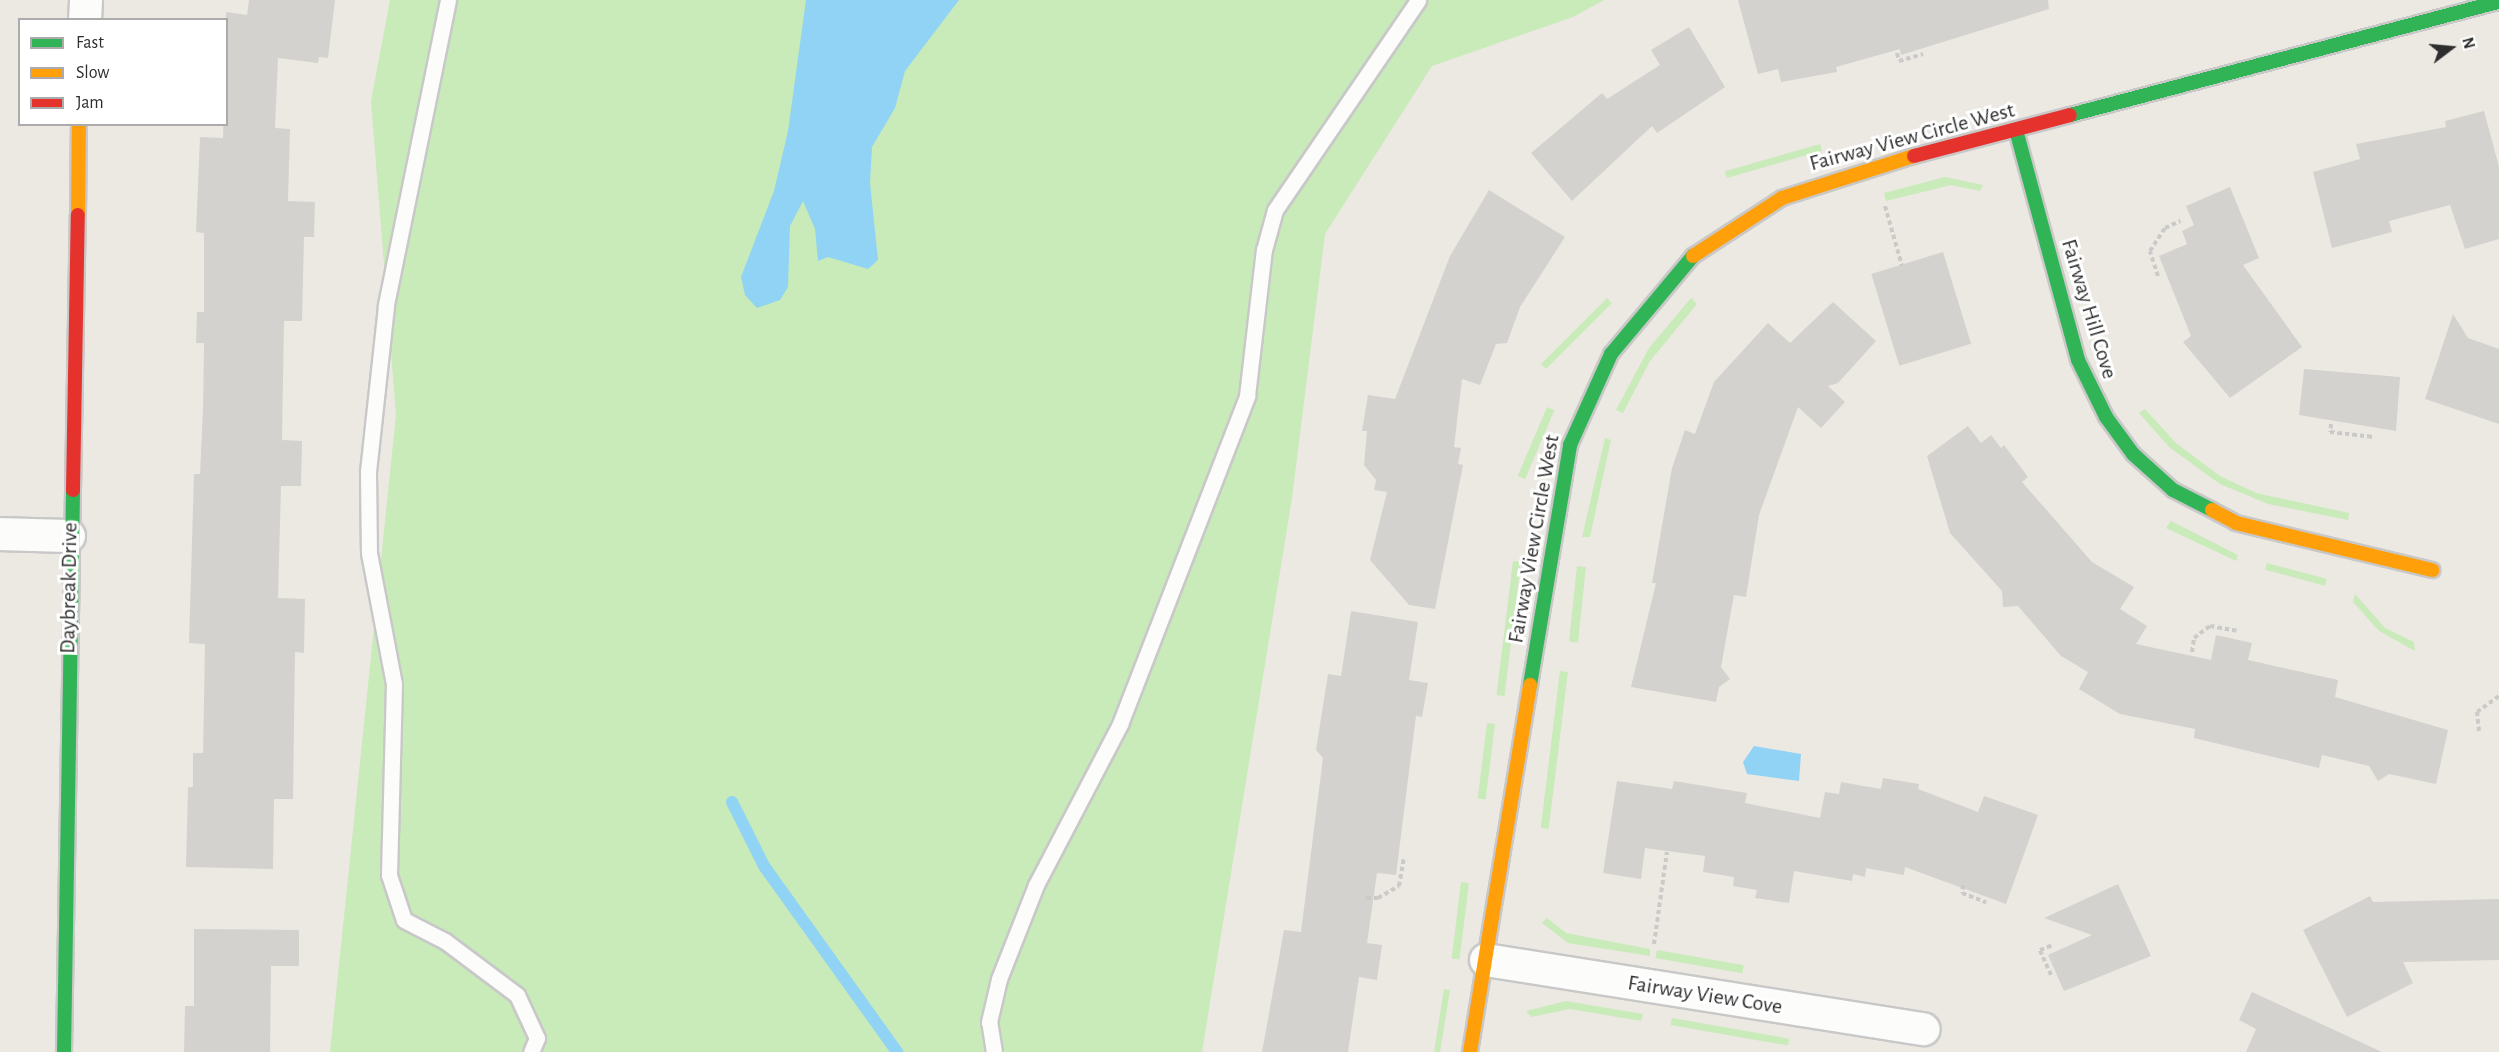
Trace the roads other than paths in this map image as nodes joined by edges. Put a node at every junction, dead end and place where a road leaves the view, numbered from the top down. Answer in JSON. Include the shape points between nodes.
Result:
{"nodes":[{"id":1,"x":81,"y":0,"type":"edge"},
{"id":2,"x":86,"y":0,"type":"edge"},
{"id":3,"x":448,"y":0,"type":"edge"},
{"id":4,"x":1418,"y":0,"type":"edge"},
{"id":5,"x":2499,"y":2,"type":"edge"},
{"id":6,"x":85,"y":18,"type":"edge"},
{"id":7,"x":79,"y":126,"type":"edge"},
{"id":8,"x":2016,"y":130,"type":"junction"},
{"id":9,"x":0,"y":534,"type":"edge"},
{"id":10,"x":69,"y":536,"type":"junction"},
{"id":11,"x":2432,"y":570,"type":"dead end"},
{"id":12,"x":1486,"y":960,"type":"junction"},
{"id":13,"x":1924,"y":1029,"type":"dead end"},
{"id":14,"x":64,"y":1052,"type":"edge"},
{"id":15,"x":531,"y":1052,"type":"edge"},
{"id":16,"x":994,"y":1052,"type":"edge"},
{"id":17,"x":1470,"y":1052,"type":"edge"}],
"edges":[{"from":1,"to":2,"type":"street"},
{"from":2,"to":6,"type":"street"},
{"from":3,"to":15,"type":"lane","via":[[374,383],[369,553],[394,684],[389,875],[404,920],[446,941],[516,995],[537,1038]]},
{"from":4,"to":16,"type":"lane","via":[[1275,210],[1264,250],[1247,396],[1120,723],[1036,885],[1003,968],[989,1022]]},
{"from":5,"to":8,"type":"street","name":"Fairway View Circle West"},
{"from":7,"to":10,"type":"street","name":"Daybreak Drive"},
{"from":8,"to":11,"type":"street","name":"Fairway Hill Cove","via":[[2078,360],[2106,417],[2133,454],[2192,502],[2236,523]]},
{"from":8,"to":12,"type":"street","name":"Fairway View Circle West","via":[[1842,175],[1782,198],[1695,252],[1611,354],[1580,414],[1559,500]]},
{"from":9,"to":10,"type":"street"},
{"from":10,"to":14,"type":"street","name":"Daybreak Drive"},
{"from":12,"to":13,"type":"street","name":"Fairway View Cove"},
{"from":12,"to":17,"type":"street","name":"Fairway View Circle West"}]}
